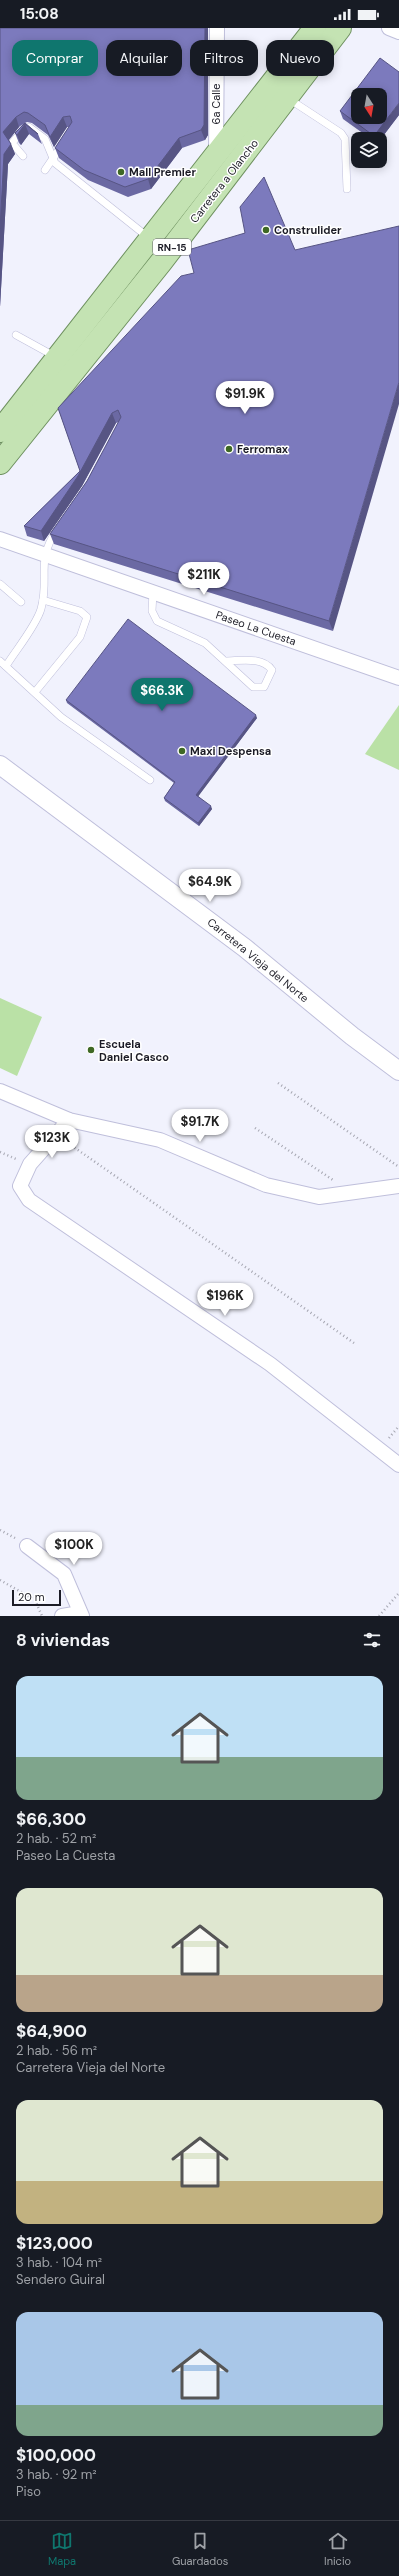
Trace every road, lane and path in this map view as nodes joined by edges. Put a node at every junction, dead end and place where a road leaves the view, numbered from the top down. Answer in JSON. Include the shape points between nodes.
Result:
{"nodes":[{"id":1,"x":216,"y":28,"type":"edge"},
{"id":2,"x":315,"y":28,"type":"edge"},
{"id":3,"x":340,"y":28,"type":"edge"},
{"id":4,"x":389,"y":28,"type":"edge"},
{"id":5,"x":399,"y":32,"type":"edge"},
{"id":6,"x":287,"y":98,"type":"junction"},
{"id":7,"x":68,"y":136,"type":"edge"},
{"id":8,"x":216,"y":155,"type":"junction"},
{"id":9,"x":23,"y":156,"type":"dead end"},
{"id":10,"x":53,"y":159,"type":"junction"},
{"id":11,"x":45,"y":170,"type":"dead end"},
{"id":12,"x":347,"y":189,"type":"dead end"},
{"id":13,"x":150,"y":238,"type":"junction"},
{"id":14,"x":16,"y":336,"type":"dead end"},
{"id":15,"x":58,"y":358,"type":"junction"},
{"id":16,"x":0,"y":431,"type":"edge"},
{"id":17,"x":0,"y":463,"type":"edge"},
{"id":18,"x":63,"y":521,"type":"edge"},
{"id":19,"x":0,"y":538,"type":"edge"},
{"id":20,"x":44,"y":554,"type":"junction"},
{"id":21,"x":0,"y":584,"type":"edge"},
{"id":22,"x":153,"y":592,"type":"junction"},
{"id":23,"x":43,"y":600,"type":"junction"},
{"id":24,"x":21,"y":602,"type":"dead end"},
{"id":25,"x":0,"y":661,"type":"edge"},
{"id":26,"x":225,"y":661,"type":"junction"},
{"id":27,"x":6,"y":666,"type":"junction"},
{"id":28,"x":399,"y":678,"type":"edge"},
{"id":29,"x":35,"y":692,"type":"junction"},
{"id":30,"x":0,"y":765,"type":"edge"},
{"id":31,"x":150,"y":780,"type":"dead end"},
{"id":32,"x":399,"y":1071,"type":"edge"},
{"id":33,"x":278,"y":1083,"type":"dead end"},
{"id":34,"x":0,"y":1092,"type":"edge"},
{"id":35,"x":69,"y":1120,"type":"junction"},
{"id":36,"x":255,"y":1128,"type":"dead end"},
{"id":37,"x":56,"y":1135,"type":"junction"},
{"id":38,"x":399,"y":1167,"type":"edge"},
{"id":39,"x":399,"y":1186,"type":"edge"},
{"id":40,"x":354,"y":1194,"type":"junction"},
{"id":41,"x":354,"y":1343,"type":"dead end"},
{"id":42,"x":399,"y":1465,"type":"edge"},
{"id":43,"x":27,"y":1546,"type":"dead end"},
{"id":44,"x":0,"y":1580,"type":"edge"},
{"id":45,"x":399,"y":1593,"type":"edge"},
{"id":46,"x":81,"y":1614,"type":"edge"},
{"id":47,"x":42,"y":1616,"type":"edge"},
{"id":48,"x":62,"y":1616,"type":"edge"},
{"id":49,"x":379,"y":1616,"type":"edge"}],
"edges":[{"from":1,"to":8,"type":"street","name":"6a Calle"},
{"from":2,"to":8,"type":"main road","name":"Carretera a Olancho","number":"RN-15"},
{"from":3,"to":6,"type":"main road","name":"Carretera a Olancho","number":"RN-15"},
{"from":4,"to":5,"type":"street"},
{"from":6,"to":12,"type":"lane","via":[[341,133],[345,139]]},
{"from":6,"to":17,"type":"main road","name":"Carretera a Olancho","number":"RN-15","via":[[162,261]]},
{"from":7,"to":10,"type":"lane"},
{"from":8,"to":13,"type":"main road","name":"Carretera a Olancho","number":"RN-15"},
{"from":9,"to":10,"type":"lane","via":[[12,143],[29,127],[45,139]]},
{"from":10,"to":11,"type":"lane"},
{"from":10,"to":13,"type":"lane","via":[[75,181]]},
{"from":13,"to":15,"type":"main road","name":"Carretera a Olancho","number":"RN-15"},
{"from":14,"to":15,"type":"lane"},
{"from":15,"to":16,"type":"main road","name":"Carretera a Olancho","number":"RN-15"},
{"from":18,"to":20,"type":"lane"},
{"from":19,"to":20,"type":"street","name":"Paseo La Cuesta"},
{"from":20,"to":22,"type":"street","name":"Paseo La Cuesta"},
{"from":20,"to":23,"type":"lane"},
{"from":21,"to":24,"type":"lane"},
{"from":22,"to":26,"type":"lane","via":[[152,611],[157,621],[205,642]]},
{"from":22,"to":28,"type":"street","name":"Paseo La Cuesta"},
{"from":23,"to":27,"type":"lane","via":[[40,611]]},
{"from":23,"to":29,"type":"lane","via":[[80,611],[87,617],[80,637]]},
{"from":25,"to":27,"type":"lane"},
{"from":26,"to":26,"type":"lane","via":[[254,687],[264,687],[270,679],[272,670],[268,665],[255,660]]},
{"from":27,"to":29,"type":"lane"},
{"from":29,"to":31,"type":"lane","via":[[61,717]]},
{"from":30,"to":32,"type":"street","name":"Carretera Vieja del Norte","via":[[245,948]]},
{"from":33,"to":38,"type":"path"},
{"from":34,"to":35,"type":"street"},
{"from":35,"to":37,"type":"street"},
{"from":35,"to":40,"type":"street","via":[[160,1140],[266,1185],[319,1197]]},
{"from":36,"to":40,"type":"path"},
{"from":37,"to":41,"type":"path"},
{"from":37,"to":42,"type":"street","via":[[30,1164],[20,1186],[29,1200],[270,1364]]},
{"from":39,"to":40,"type":"street"},
{"from":43,"to":46,"type":"street","via":[[64,1574]]},
{"from":44,"to":47,"type":"path","via":[[35,1600]]},
{"from":45,"to":49,"type":"path"},
{"from":46,"to":48,"type":"street"}]}
